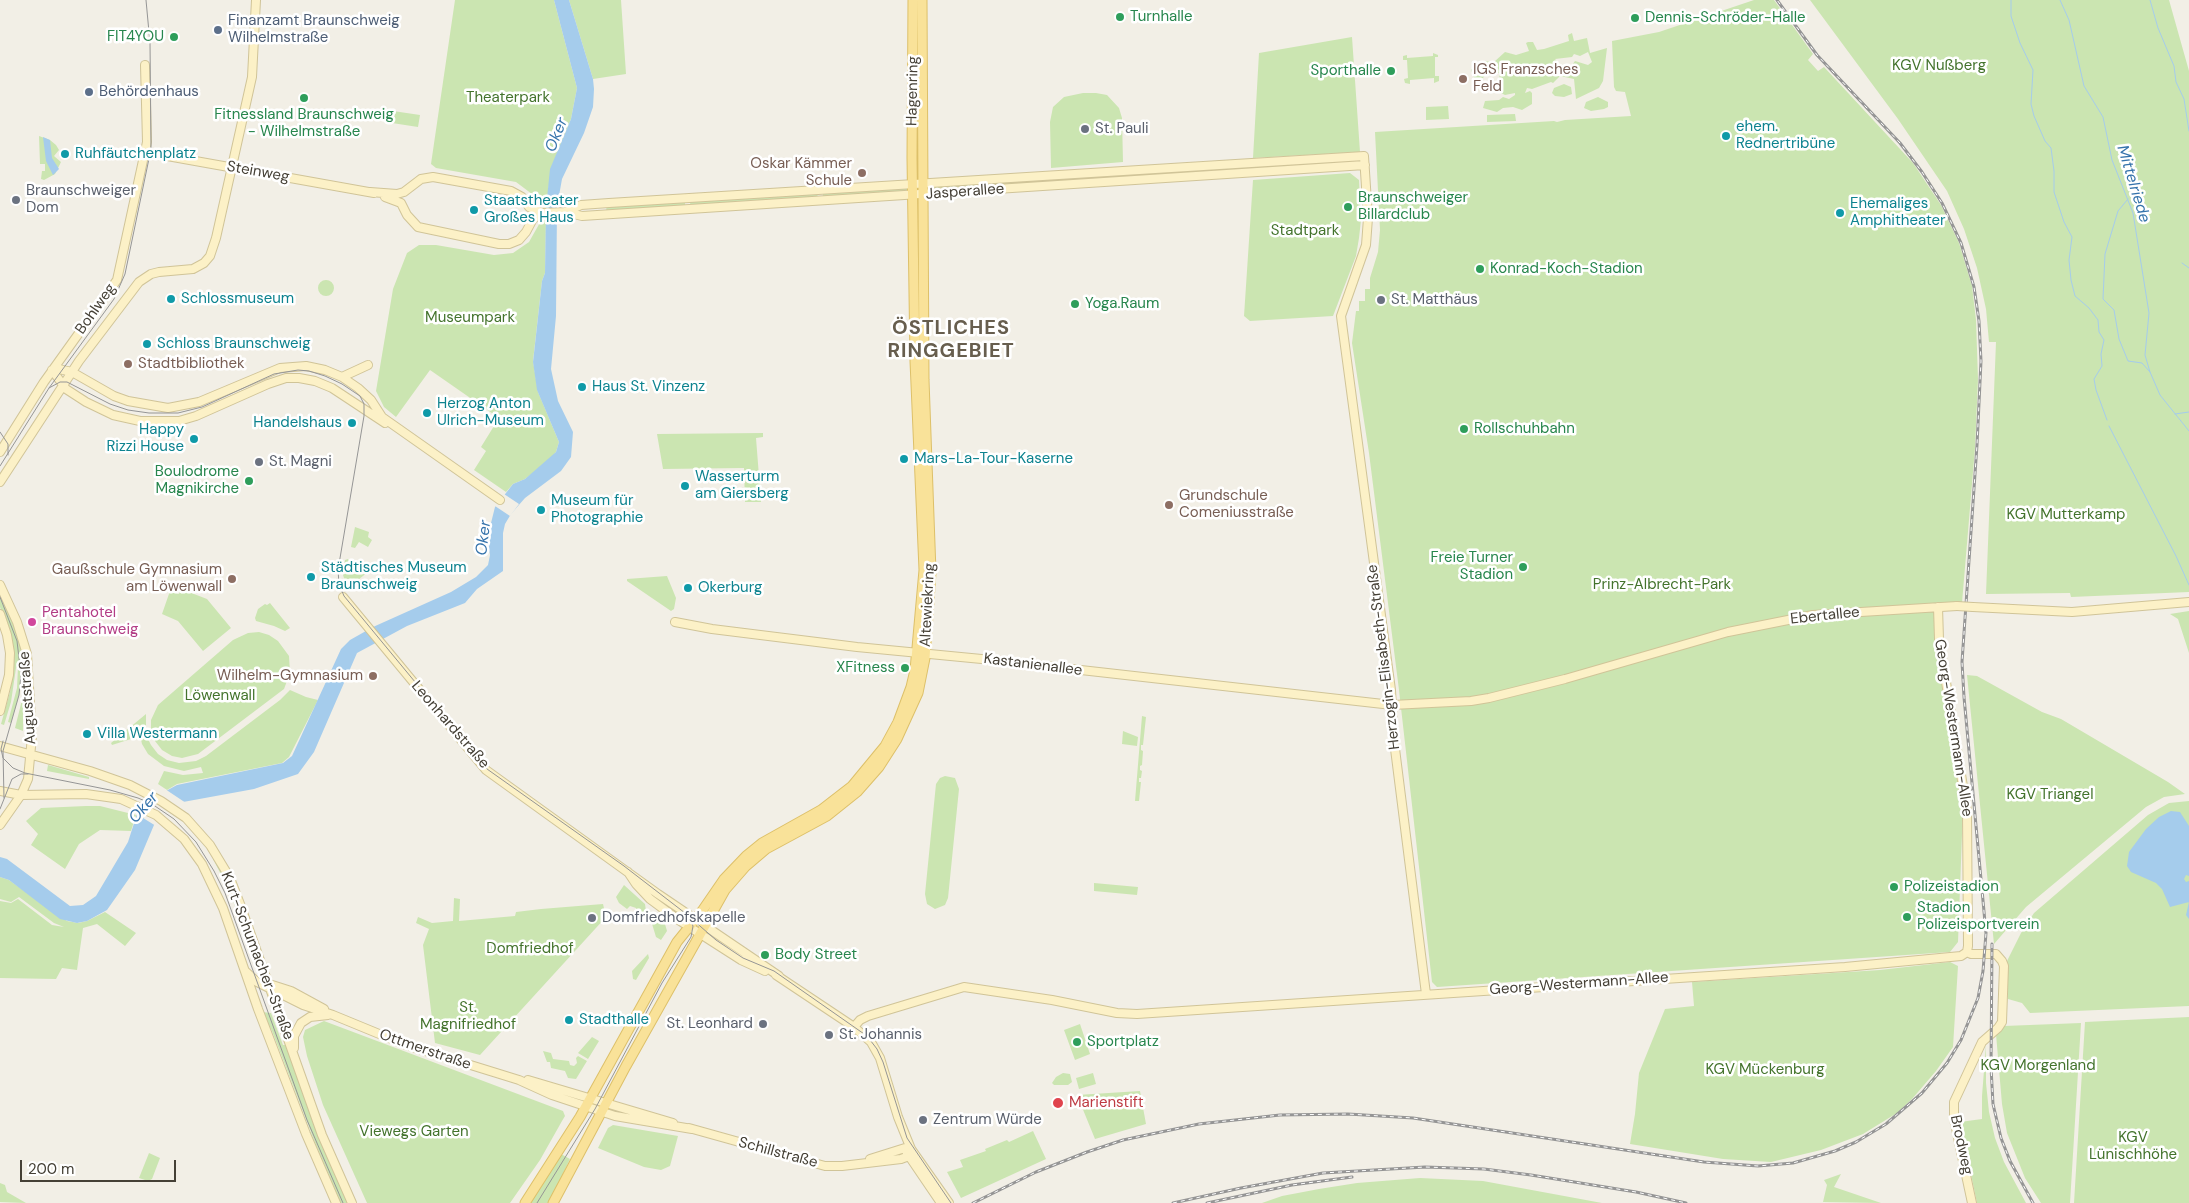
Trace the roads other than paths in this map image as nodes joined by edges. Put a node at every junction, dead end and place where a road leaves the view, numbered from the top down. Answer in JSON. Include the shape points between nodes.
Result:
{"nodes":[{"id":1,"x":256,"y":0,"type":"edge"},
{"id":2,"x":913,"y":0,"type":"edge"},
{"id":3,"x":922,"y":0,"type":"edge"},
{"id":4,"x":145,"y":64,"type":"dead end"},
{"id":5,"x":145,"y":152,"type":"junction"},
{"id":6,"x":1364,"y":156,"type":"joint"},
{"id":7,"x":1365,"y":165,"type":"junction"},
{"id":8,"x":231,"y":167,"type":"junction"},
{"id":9,"x":1126,"y":170,"type":"junction"},
{"id":10,"x":1048,"y":175,"type":"junction"},
{"id":11,"x":1126,"y":181,"type":"junction"},
{"id":12,"x":923,"y":182,"type":"junction"},
{"id":13,"x":913,"y":183,"type":"junction"},
{"id":14,"x":1048,"y":186,"type":"junction"},
{"id":15,"x":820,"y":189,"type":"junction"},
{"id":16,"x":370,"y":192,"type":"junction"},
{"id":17,"x":918,"y":195,"type":"junction"},
{"id":18,"x":687,"y":198,"type":"junction"},
{"id":19,"x":820,"y":201,"type":"junction"},
{"id":20,"x":605,"y":204,"type":"junction"},
{"id":21,"x":528,"y":207,"type":"joint"},
{"id":22,"x":688,"y":209,"type":"junction"},
{"id":23,"x":565,"y":212,"type":"junction"},
{"id":24,"x":542,"y":213,"type":"junction"},
{"id":25,"x":603,"y":215,"type":"junction"},
{"id":26,"x":368,"y":365,"type":"dead end"},
{"id":27,"x":52,"y":370,"type":"junction"},
{"id":28,"x":72,"y":372,"type":"junction"},
{"id":29,"x":342,"y":377,"type":"junction"},
{"id":30,"x":63,"y":386,"type":"junction"},
{"id":31,"x":409,"y":437,"type":"junction"},
{"id":32,"x":0,"y":451,"type":"edge"},
{"id":33,"x":0,"y":482,"type":"edge"},
{"id":34,"x":500,"y":500,"type":"dead end"},
{"id":35,"x":0,"y":585,"type":"edge"},
{"id":36,"x":343,"y":597,"type":"dead end"},
{"id":37,"x":2189,"y":602,"type":"edge"},
{"id":38,"x":1938,"y":607,"type":"junction"},
{"id":39,"x":0,"y":614,"type":"edge"},
{"id":40,"x":675,"y":622,"type":"dead end"},
{"id":41,"x":920,"y":652,"type":"junction"},
{"id":42,"x":1392,"y":704,"type":"junction"},
{"id":43,"x":0,"y":711,"type":"edge"},
{"id":44,"x":0,"y":746,"type":"edge"},
{"id":45,"x":31,"y":755,"type":"junction"},
{"id":46,"x":0,"y":791,"type":"edge"},
{"id":47,"x":21,"y":795,"type":"junction"},
{"id":48,"x":0,"y":825,"type":"edge"},
{"id":49,"x":692,"y":923,"type":"junction"},
{"id":50,"x":702,"y":930,"type":"junction"},
{"id":51,"x":1967,"y":952,"type":"junction"},
{"id":52,"x":244,"y":970,"type":"junction"},
{"id":53,"x":259,"y":983,"type":"junction"},
{"id":54,"x":270,"y":986,"type":"junction"},
{"id":55,"x":1426,"y":994,"type":"junction"},
{"id":56,"x":254,"y":998,"type":"junction"},
{"id":57,"x":334,"y":1015,"type":"junction"},
{"id":58,"x":854,"y":1027,"type":"junction"},
{"id":59,"x":294,"y":1055,"type":"junction"},
{"id":60,"x":588,"y":1102,"type":"junction"},
{"id":61,"x":606,"y":1103,"type":"junction"},
{"id":62,"x":602,"y":1112,"type":"junction"},
{"id":63,"x":692,"y":1129,"type":"junction"},
{"id":64,"x":908,"y":1151,"type":"junction"},
{"id":65,"x":336,"y":1203,"type":"edge"},
{"id":66,"x":352,"y":1203,"type":"edge"},
{"id":67,"x":525,"y":1203,"type":"edge"},
{"id":68,"x":553,"y":1203,"type":"edge"},
{"id":69,"x":941,"y":1203,"type":"edge"},
{"id":70,"x":949,"y":1203,"type":"edge"},
{"id":71,"x":1972,"y":1203,"type":"edge"}],
"edges":[{"from":1,"to":8,"type":"street","via":[[253,73]]},
{"from":2,"to":13,"type":"main road","name":"Hagenring"},
{"from":3,"to":12,"type":"main road","name":"Hagenring"},
{"from":4,"to":5,"type":"street","name":"Bohlweg"},
{"from":5,"to":8,"type":"street","name":"Steinweg"},
{"from":5,"to":27,"type":"street","name":"Bohlweg","via":[[117,280]]},
{"from":6,"to":7,"type":"street","name":"Herzogin-Elisabeth-Straße"},
{"from":6,"to":9,"type":"street","name":"Jasperallee"},
{"from":7,"to":11,"type":"street","name":"Jasperallee"},
{"from":7,"to":42,"type":"street","name":"Herzogin-Elisabeth-Straße","via":[[1367,233],[1363,258],[1342,321]]},
{"from":8,"to":16,"type":"street","name":"Steinweg"},
{"from":8,"to":28,"type":"street","name":"Bohlweg","via":[[216,238],[206,261],[193,269],[159,272],[145,277],[120,305]]},
{"from":9,"to":10,"type":"street","name":"Jasperallee"},
{"from":9,"to":11,"type":"street"},
{"from":10,"to":12,"type":"street","name":"Jasperallee"},
{"from":10,"to":14,"type":"street"},
{"from":11,"to":14,"type":"street","name":"Jasperallee"},
{"from":12,"to":13,"type":"street","name":"Jasperallee"},
{"from":12,"to":17,"type":"main road","name":"Altewiekring"},
{"from":13,"to":15,"type":"street","name":"Jasperallee"},
{"from":13,"to":17,"type":"main road","name":"Altewiekring"},
{"from":14,"to":17,"type":"street","name":"Jasperallee"},
{"from":15,"to":18,"type":"street","name":"Jasperallee"},
{"from":15,"to":19,"type":"street"},
{"from":16,"to":21,"type":"street","name":"Steinweg","via":[[397,194],[428,177],[511,191],[522,197]]},
{"from":16,"to":24,"type":"street","name":"Steinweg","via":[[401,203],[411,222],[422,228],[499,244],[519,240],[533,219]]},
{"from":17,"to":19,"type":"street","name":"Jasperallee"},
{"from":17,"to":41,"type":"main road","name":"Altewiekring","via":[[915,361],[924,570]]},
{"from":18,"to":20,"type":"street","name":"Jasperallee"},
{"from":18,"to":22,"type":"street"},
{"from":19,"to":22,"type":"street","name":"Jasperallee"},
{"from":20,"to":23,"type":"street","name":"Jasperallee","via":[[581,206]]},
{"from":20,"to":25,"type":"street"},
{"from":21,"to":24,"type":"street","name":"Jasperallee"},
{"from":22,"to":25,"type":"street","name":"Jasperallee"},
{"from":23,"to":24,"type":"street","name":"Jasperallee"},
{"from":23,"to":25,"type":"street","name":"Jasperallee","via":[[582,216]]},
{"from":26,"to":29,"type":"street"},
{"from":27,"to":28,"type":"street"},
{"from":27,"to":30,"type":"street"},
{"from":27,"to":32,"type":"street","name":"Bohlweg"},
{"from":28,"to":29,"type":"street","via":[[122,399],[168,408],[199,402],[280,368],[316,367]]},
{"from":28,"to":30,"type":"street","name":"Bohlweg"},
{"from":29,"to":31,"type":"street","via":[[365,394],[382,417]]},
{"from":30,"to":31,"type":"street","via":[[97,408],[140,421],[196,416],[286,378],[315,381],[332,388]]},
{"from":30,"to":33,"type":"street","name":"Bohlweg"},
{"from":31,"to":34,"type":"street"},
{"from":35,"to":45,"type":"street","name":"Auguststraße","via":[[28,659]]},
{"from":36,"to":49,"type":"street","name":"Leonhardstraße","via":[[486,770],[625,869],[650,899]]},
{"from":37,"to":38,"type":"street","name":"Ebertallee","bridge":true,"via":[[2072,612]]},
{"from":38,"to":42,"type":"street","name":"Ebertallee","via":[[1813,615],[1719,634],[1513,693],[1471,701]]},
{"from":38,"to":51,"type":"street","name":"Georg-Westermann-Allee","via":[[1939,639],[1967,812]]},
{"from":39,"to":43,"type":"street","name":"Auguststraße","via":[[10,653],[9,675]]},
{"from":40,"to":41,"type":"street","name":"Kastanienallee","via":[[788,639]]},
{"from":41,"to":42,"type":"street","name":"Kastanienallee"},
{"from":41,"to":49,"type":"main road","name":"Altewiekring","via":[[898,722],[866,771],[834,802],[769,838],[746,856],[724,879]]},
{"from":41,"to":50,"type":"main road","name":"Altewiekring","via":[[918,693],[904,727],[874,773],[840,808],[780,840],[752,860],[725,890]]},
{"from":42,"to":55,"type":"street","name":"Herzogin-Elisabeth-Straße"},
{"from":44,"to":45,"type":"street","name":"Kurt-Schumacher-Straße"},
{"from":45,"to":47,"type":"street","name":"Auguststraße","via":[[30,774]]},
{"from":45,"to":54,"type":"street","name":"Kurt-Schumacher-Straße","via":[[113,778],[150,795],[176,811],[203,836],[221,861]]},
{"from":46,"to":47,"type":"street","name":"Kurt-Schumacher-Straße"},
{"from":47,"to":48,"type":"street","name":"Auguststraße"},
{"from":47,"to":52,"type":"street","name":"Kurt-Schumacher-Straße","via":[[121,799],[164,821],[184,839],[208,874]]},
{"from":49,"to":50,"type":"street","name":"Leonhardstraße"},
{"from":49,"to":60,"type":"main road","via":[[677,942]]},
{"from":50,"to":58,"type":"street","name":"Leonhardstraße","via":[[741,960],[779,976]]},
{"from":50,"to":61,"type":"main road"},
{"from":51,"to":55,"type":"street","name":"Georg-Westermann-Allee","via":[[1961,956],[1881,964]]},
{"from":51,"to":71,"type":"street","name":"Brodweg","via":[[1996,954],[2004,966],[2002,1022],[1982,1042],[1953,1105]]},
{"from":52,"to":53,"type":"street"},
{"from":52,"to":56,"type":"street","name":"Kurt-Schumacher-Straße"},
{"from":53,"to":54,"type":"street","name":"Ottmerstraße"},
{"from":53,"to":56,"type":"street"},
{"from":54,"to":57,"type":"street","name":"Ottmerstraße","via":[[306,998]]},
{"from":54,"to":59,"type":"street","name":"Kurt-Schumacher-Straße"},
{"from":55,"to":58,"type":"street","name":"Georg-Westermann-Allee","via":[[1126,1014],[964,987],[868,1016]]},
{"from":56,"to":65,"type":"street","name":"Kurt-Schumacher-Straße"},
{"from":57,"to":59,"type":"street","via":[[310,1017],[301,1023],[294,1036]]},
{"from":57,"to":60,"type":"street","name":"Ottmerstraße","via":[[406,1045],[519,1080],[552,1094]]},
{"from":58,"to":64,"type":"street","name":"Leonhardstraße","via":[[866,1037],[880,1058]]},
{"from":59,"to":66,"type":"street","name":"Kurt-Schumacher-Straße","via":[[330,1156]]},
{"from":60,"to":61,"type":"street","name":"Schillstraße"},
{"from":60,"to":62,"type":"street","name":"Schillstraße"},
{"from":60,"to":67,"type":"main road"},
{"from":61,"to":62,"type":"main road"},
{"from":61,"to":63,"type":"street","name":"Schillstraße"},
{"from":62,"to":63,"type":"street","name":"Schillstraße"},
{"from":62,"to":68,"type":"main road"},
{"from":63,"to":64,"type":"street","name":"Schillstraße","via":[[825,1166],[842,1166]]},
{"from":64,"to":69,"type":"street"},
{"from":64,"to":70,"type":"street"}]}
